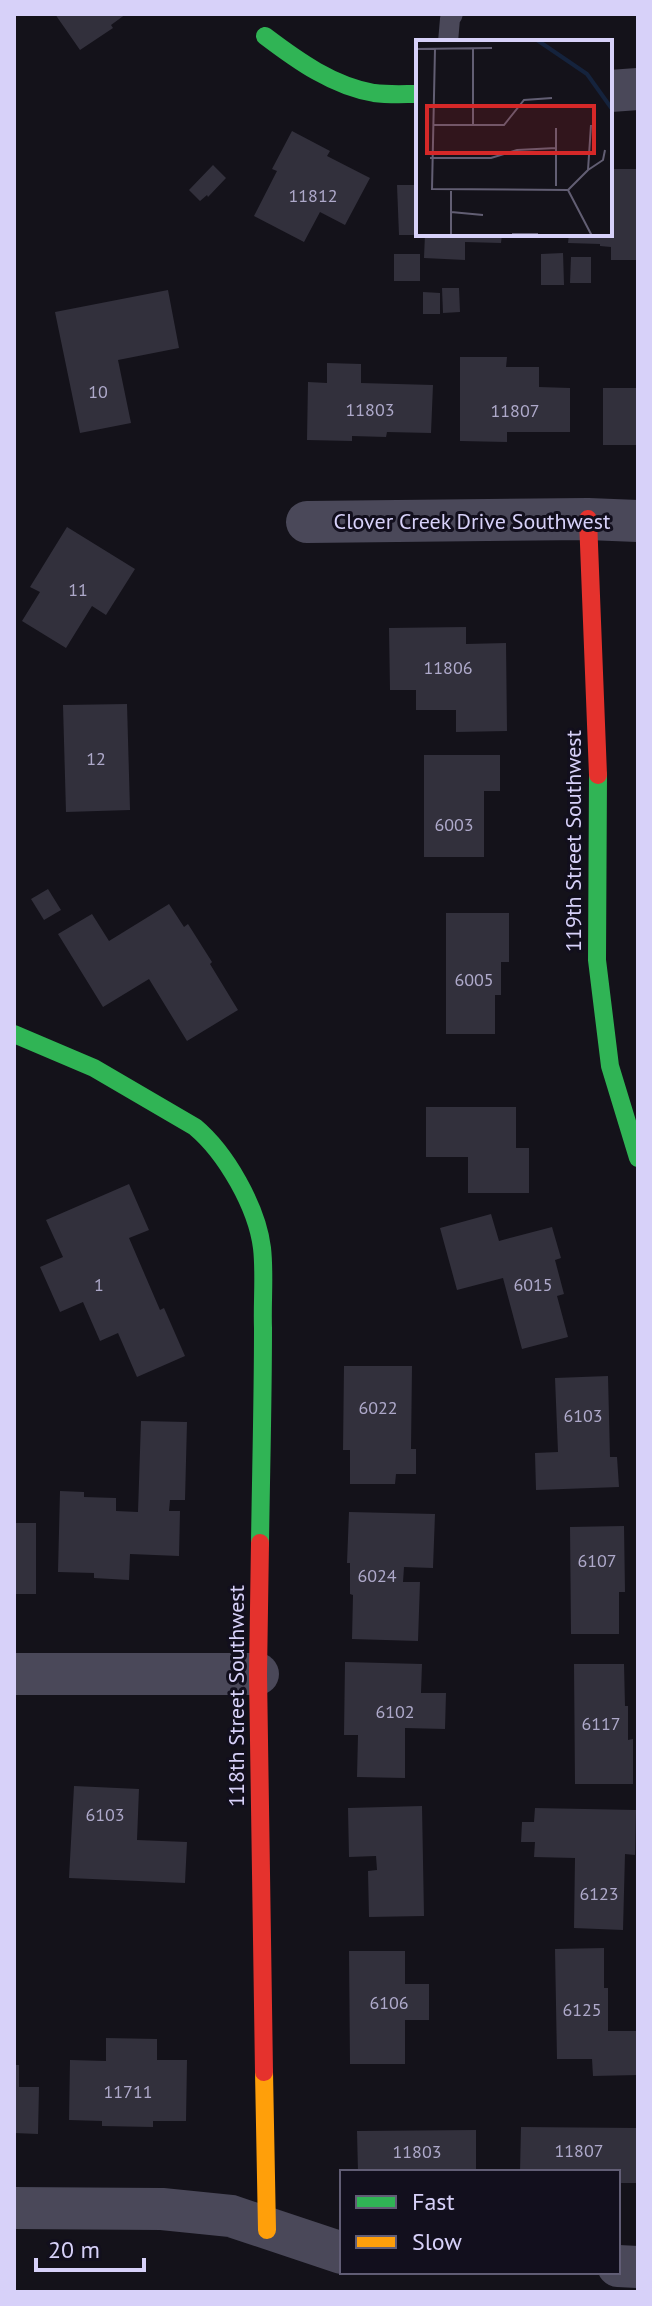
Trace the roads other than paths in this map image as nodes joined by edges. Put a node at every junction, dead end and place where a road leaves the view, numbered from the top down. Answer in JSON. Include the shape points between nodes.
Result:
{"nodes":[{"id":1,"x":453,"y":14,"type":"edge"},
{"id":2,"x":265,"y":36,"type":"dead end"},
{"id":3,"x":448,"y":40,"type":"edge"},
{"id":4,"x":638,"y":89,"type":"edge"},
{"id":5,"x":612,"y":91,"type":"edge"},
{"id":6,"x":416,"y":94,"type":"edge"},
{"id":7,"x":588,"y":519,"type":"junction"},
{"id":8,"x":638,"y":521,"type":"edge"},
{"id":9,"x":307,"y":522,"type":"dead end"},
{"id":10,"x":14,"y":1034,"type":"edge"},
{"id":11,"x":638,"y":1158,"type":"edge"},
{"id":12,"x":14,"y":1674,"type":"edge"},
{"id":13,"x":258,"y":1674,"type":"junction"},
{"id":14,"x":14,"y":2208,"type":"edge"},
{"id":15,"x":267,"y":2230,"type":"junction"},
{"id":16,"x":340,"y":2252,"type":"edge"}],
"edges":[{"from":1,"to":3,"type":"lane"},
{"from":2,"to":6,"type":"street","via":[[340,84],[376,94]]},
{"from":4,"to":5,"type":"street"},
{"from":7,"to":8,"type":"street","name":"Clover Creek Drive Southwest"},
{"from":7,"to":9,"type":"street","name":"Clover Creek Drive Southwest"},
{"from":7,"to":11,"type":"street","name":"119th Street Southwest","via":[[599,796],[597,960],[610,1066]]},
{"from":10,"to":13,"type":"street","name":"118th Street Southwest","via":[[94,1068],[195,1127],[231,1167],[252,1214],[262,1247]]},
{"from":12,"to":13,"type":"street"},
{"from":13,"to":15,"type":"street","name":"118th Street Southwest"},
{"from":14,"to":15,"type":"street","via":[[162,2209],[231,2216]]},
{"from":15,"to":16,"type":"street"}]}
